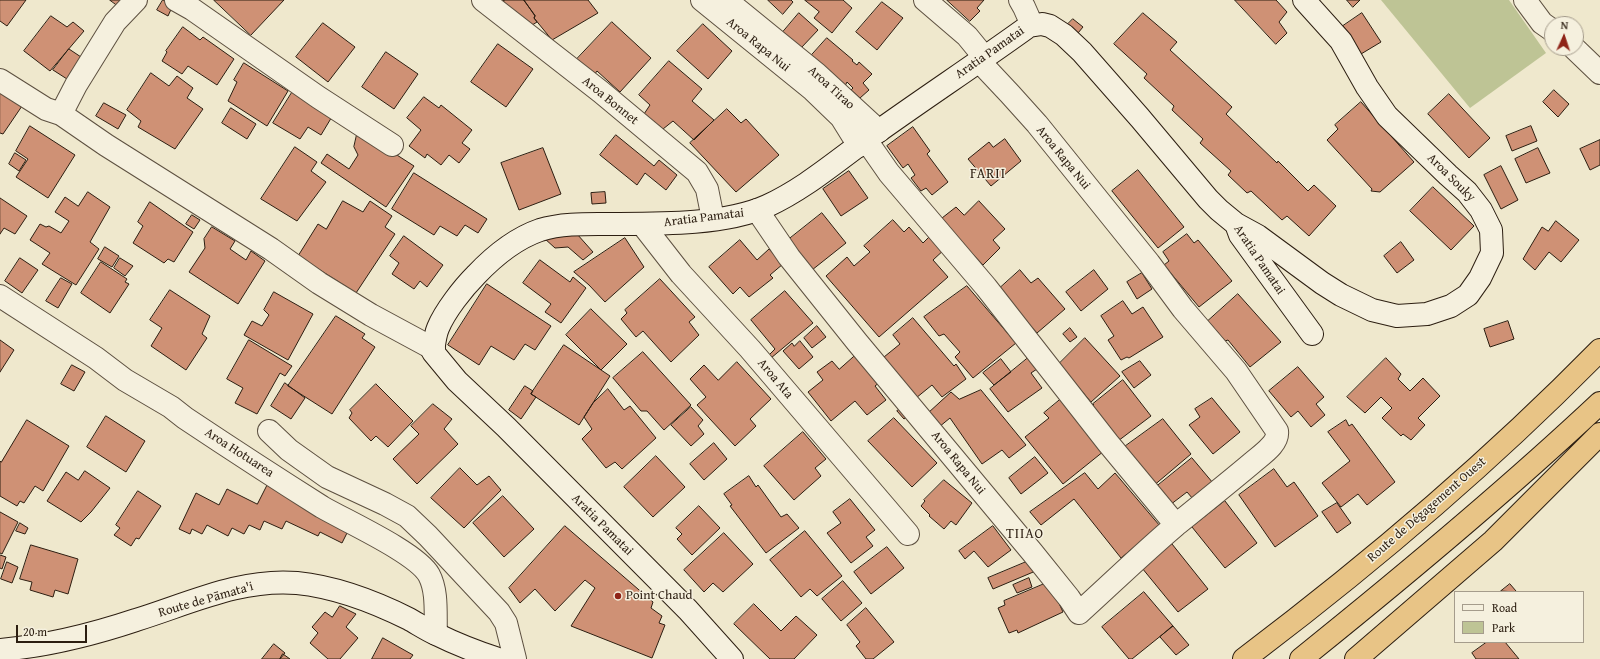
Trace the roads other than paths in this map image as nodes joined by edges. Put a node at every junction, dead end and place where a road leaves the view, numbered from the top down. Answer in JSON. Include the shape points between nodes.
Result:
{"nodes":[{"id":1,"x":136,"y":0,"type":"edge"},
{"id":2,"x":176,"y":0,"type":"edge"},
{"id":3,"x":483,"y":0,"type":"edge"},
{"id":4,"x":702,"y":0,"type":"edge"},
{"id":5,"x":726,"y":0,"type":"edge"},
{"id":6,"x":926,"y":0,"type":"edge"},
{"id":7,"x":1020,"y":0,"type":"edge"},
{"id":8,"x":1304,"y":0,"type":"edge"},
{"id":9,"x":1525,"y":0,"type":"edge"},
{"id":10,"x":1544,"y":24,"type":"edge"},
{"id":11,"x":1032,"y":25,"type":"junction"},
{"id":12,"x":1582,"y":56,"type":"edge"},
{"id":13,"x":982,"y":60,"type":"junction"},
{"id":14,"x":1600,"y":73,"type":"edge"},
{"id":15,"x":0,"y":80,"type":"edge"},
{"id":16,"x":52,"y":111,"type":"junction"},
{"id":17,"x":868,"y":139,"type":"junction"},
{"id":18,"x":392,"y":145,"type":"dead end"},
{"id":19,"x":756,"y":210,"type":"junction"},
{"id":20,"x":713,"y":219,"type":"junction"},
{"id":21,"x":642,"y":224,"type":"junction"},
{"id":22,"x":1236,"y":224,"type":"junction"},
{"id":23,"x":0,"y":296,"type":"edge"},
{"id":24,"x":1312,"y":334,"type":"dead end"},
{"id":25,"x":434,"y":349,"type":"junction"},
{"id":26,"x":1600,"y":350,"type":"edge"},
{"id":27,"x":1600,"y":403,"type":"edge"},
{"id":28,"x":269,"y":431,"type":"dead end"},
{"id":29,"x":1600,"y":434,"type":"edge"},
{"id":30,"x":1176,"y":526,"type":"junction"},
{"id":31,"x":908,"y":534,"type":"dead end"},
{"id":32,"x":436,"y":634,"type":"junction"},
{"id":33,"x":0,"y":650,"type":"edge"},
{"id":34,"x":498,"y":659,"type":"edge"},
{"id":35,"x":515,"y":659,"type":"edge"},
{"id":36,"x":732,"y":659,"type":"edge"},
{"id":37,"x":1244,"y":659,"type":"edge"},
{"id":38,"x":1301,"y":659,"type":"edge"},
{"id":39,"x":1356,"y":659,"type":"edge"}],
"edges":[{"from":1,"to":16,"type":"street","via":[[115,22],[76,86]]},
{"from":2,"to":18,"type":"street"},
{"from":3,"to":20,"type":"street","name":"Aroa Bonnet","via":[[601,92],[697,172],[707,189]]},
{"from":4,"to":17,"type":"street","name":"Aroa Rapa Nui","via":[[813,90]]},
{"from":5,"to":17,"type":"street","name":"Aroa Tirao","via":[[817,74]]},
{"from":6,"to":13,"type":"street","name":"Aroa Rapa Nui","via":[[967,36]]},
{"from":7,"to":11,"type":"street"},
{"from":8,"to":22,"type":"street","name":"Aroa Souky","via":[[1341,41],[1387,116],[1467,192],[1481,210],[1491,230],[1492,253],[1468,295],[1451,306],[1426,314],[1397,316],[1372,310],[1341,295],[1258,236]]},
{"from":9,"to":10,"type":"street"},
{"from":11,"to":13,"type":"street","name":"Aratia Pamatai"},
{"from":11,"to":22,"type":"street","name":"Aratia Pamatai","via":[[1050,26],[1080,49],[1208,199]]},
{"from":12,"to":14,"type":"street"},
{"from":13,"to":17,"type":"street","name":"Aratia Pamatai"},
{"from":13,"to":30,"type":"street","name":"Aroa Rapa Nui","via":[[1037,124],[1183,309],[1236,371],[1277,431],[1276,440],[1262,455]]},
{"from":15,"to":16,"type":"street"},
{"from":16,"to":25,"type":"street","via":[[271,249],[319,283]]},
{"from":17,"to":19,"type":"street","name":"Aratia Pamatai","via":[[791,193]]},
{"from":17,"to":30,"type":"street","name":"Aroa Rapa Nui","via":[[889,173],[986,287]]},
{"from":19,"to":20,"type":"street","name":"Aratia Pamatai","via":[[735,217]]},
{"from":19,"to":30,"type":"street","name":"Aroa Rapa Nui","via":[[789,257],[848,331],[1079,613]]},
{"from":20,"to":21,"type":"street","name":"Aratia Pamatai"},
{"from":21,"to":25,"type":"street","name":"Aratia Pamatai","via":[[562,226],[539,230],[516,241],[484,266],[464,287],[437,328]]},
{"from":21,"to":31,"type":"street","name":"Aroa Ata","via":[[676,268],[750,349]]},
{"from":22,"to":24,"type":"street","name":"Aratia Pamatai","via":[[1240,235]]},
{"from":23,"to":32,"type":"street","name":"Aroa Hotuarea","via":[[266,471],[422,565],[434,590]]},
{"from":25,"to":36,"type":"street","name":"Aratia Pamatai","via":[[433,352],[457,381],[688,610]]},
{"from":26,"to":37,"type":"highway","name":"Route de Dégagement Ouest","via":[[1449,493],[1344,581]]},
{"from":27,"to":38,"type":"highway","via":[[1558,443]]},
{"from":28,"to":35,"type":"street","via":[[289,450],[327,477],[407,516],[499,612],[506,623]]},
{"from":29,"to":39,"type":"highway","via":[[1494,541]]},
{"from":32,"to":33,"type":"street","name":"Route de Pāmata'i","via":[[367,600],[337,591],[297,583],[268,584],[239,588],[192,601],[74,639]]},
{"from":32,"to":34,"type":"street","name":"Route de Pāmata'i"}]}
